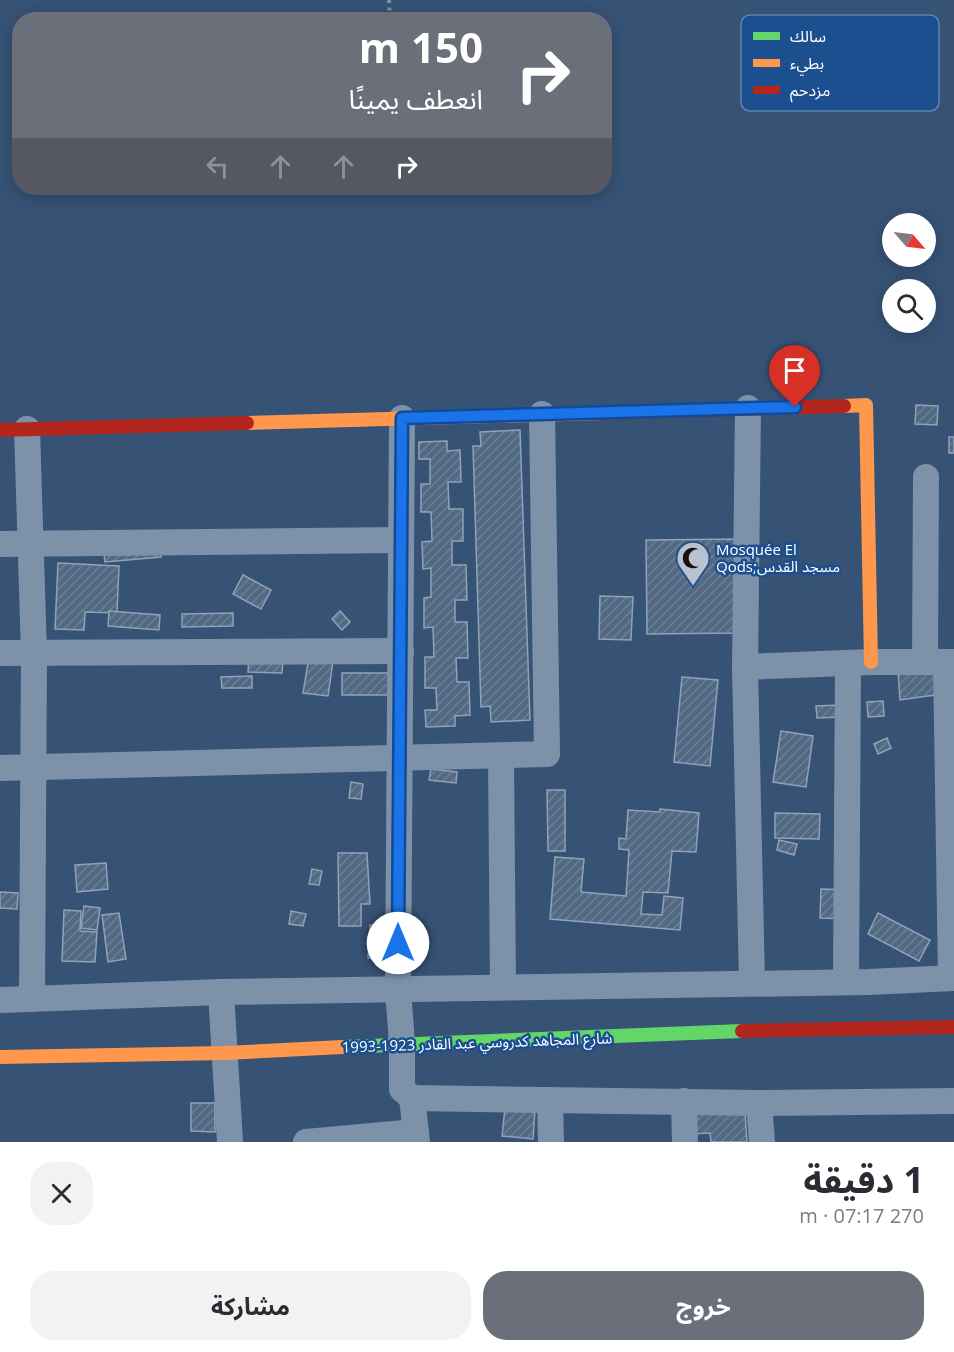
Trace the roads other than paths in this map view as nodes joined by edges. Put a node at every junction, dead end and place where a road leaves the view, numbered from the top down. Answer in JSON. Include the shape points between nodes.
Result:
{"nodes":[{"id":1,"x":748,"y":408,"type":"junction"},
{"id":2,"x":542,"y":414,"type":"junction"},
{"id":3,"x":402,"y":418,"type":"junction"},
{"id":4,"x":27,"y":429,"type":"junction"},
{"id":5,"x":0,"y":430,"type":"edge"},
{"id":6,"x":926,"y":477,"type":"dead end"},
{"id":7,"x":401,"y":540,"type":"junction"},
{"id":8,"x":0,"y":544,"type":"edge"},
{"id":9,"x":32,"y":544,"type":"junction"},
{"id":10,"x":400,"y":651,"type":"junction"},
{"id":11,"x":0,"y":653,"type":"edge"},
{"id":12,"x":34,"y":653,"type":"junction"},
{"id":13,"x":942,"y":662,"type":"edge"},
{"id":14,"x":859,"y":663,"type":"junction"},
{"id":15,"x":745,"y":667,"type":"junction"},
{"id":16,"x":501,"y":756,"type":"junction"},
{"id":17,"x":400,"y":759,"type":"junction"},
{"id":18,"x":34,"y":767,"type":"junction"},
{"id":19,"x":0,"y":768,"type":"edge"},
{"id":20,"x":953,"y":978,"type":"edge"},
{"id":21,"x":752,"y":982,"type":"junction"},
{"id":22,"x":846,"y":982,"type":"junction"},
{"id":23,"x":503,"y":987,"type":"junction"},
{"id":24,"x":398,"y":989,"type":"junction"},
{"id":25,"x":220,"y":992,"type":"junction"},
{"id":26,"x":32,"y":999,"type":"junction"},
{"id":27,"x":0,"y":1000,"type":"edge"},
{"id":28,"x":954,"y":1028,"type":"edge"},
{"id":29,"x":402,"y":1044,"type":"junction"},
{"id":30,"x":225,"y":1053,"type":"junction"},
{"id":31,"x":0,"y":1057,"type":"edge"},
{"id":32,"x":412,"y":1098,"type":"junction"},
{"id":33,"x":550,"y":1100,"type":"junction"},
{"id":34,"x":684,"y":1101,"type":"junction"},
{"id":35,"x":954,"y":1101,"type":"edge"},
{"id":36,"x":759,"y":1102,"type":"junction"},
{"id":37,"x":417,"y":1137,"type":"edge"},
{"id":38,"x":230,"y":1142,"type":"edge"},
{"id":39,"x":306,"y":1142,"type":"edge"},
{"id":40,"x":551,"y":1142,"type":"edge"},
{"id":41,"x":685,"y":1142,"type":"edge"},
{"id":42,"x":762,"y":1142,"type":"edge"}],
"edges":[{"from":1,"to":2,"type":"street"},
{"from":1,"to":14,"type":"street","via":[[867,405]]},
{"from":1,"to":15,"type":"street"},
{"from":2,"to":3,"type":"street"},
{"from":2,"to":16,"type":"street","via":[[547,754]]},
{"from":3,"to":4,"type":"street"},
{"from":3,"to":7,"type":"street"},
{"from":4,"to":5,"type":"street"},
{"from":4,"to":9,"type":"street"},
{"from":6,"to":13,"type":"street"},
{"from":7,"to":9,"type":"street"},
{"from":7,"to":10,"type":"street"},
{"from":8,"to":9,"type":"street"},
{"from":9,"to":12,"type":"street"},
{"from":10,"to":12,"type":"street"},
{"from":10,"to":17,"type":"street"},
{"from":11,"to":12,"type":"street"},
{"from":12,"to":18,"type":"street"},
{"from":13,"to":14,"type":"street"},
{"from":13,"to":20,"type":"street"},
{"from":14,"to":15,"type":"street"},
{"from":14,"to":22,"type":"street"},
{"from":15,"to":21,"type":"street"},
{"from":16,"to":17,"type":"street"},
{"from":16,"to":23,"type":"street"},
{"from":17,"to":18,"type":"street"},
{"from":17,"to":24,"type":"street"},
{"from":18,"to":19,"type":"street"},
{"from":18,"to":26,"type":"street"},
{"from":20,"to":22,"type":"street"},
{"from":21,"to":22,"type":"street"},
{"from":21,"to":23,"type":"street"},
{"from":23,"to":24,"type":"street"},
{"from":24,"to":25,"type":"street"},
{"from":24,"to":29,"type":"street"},
{"from":25,"to":26,"type":"street"},
{"from":25,"to":30,"type":"street"},
{"from":26,"to":27,"type":"street"},
{"from":28,"to":29,"type":"street","name":"شارع المجاهد كدروسي عبد القادر 1923-1993","via":[[780,1030]]},
{"from":29,"to":30,"type":"street","name":"شارع المجاهد كدروسي عبد القادر 1923-1993"},
{"from":29,"to":32,"type":"street","via":[[402,1089]]},
{"from":30,"to":31,"type":"street","name":"شارع المجاهد كدروسي عبد القادر 1923-1993"},
{"from":30,"to":38,"type":"street"},
{"from":32,"to":33,"type":"street"},
{"from":32,"to":37,"type":"street"},
{"from":33,"to":34,"type":"street"},
{"from":33,"to":40,"type":"street"},
{"from":34,"to":36,"type":"street"},
{"from":34,"to":41,"type":"street"},
{"from":35,"to":36,"type":"street"},
{"from":36,"to":42,"type":"street"},
{"from":37,"to":39,"type":"street"}]}
